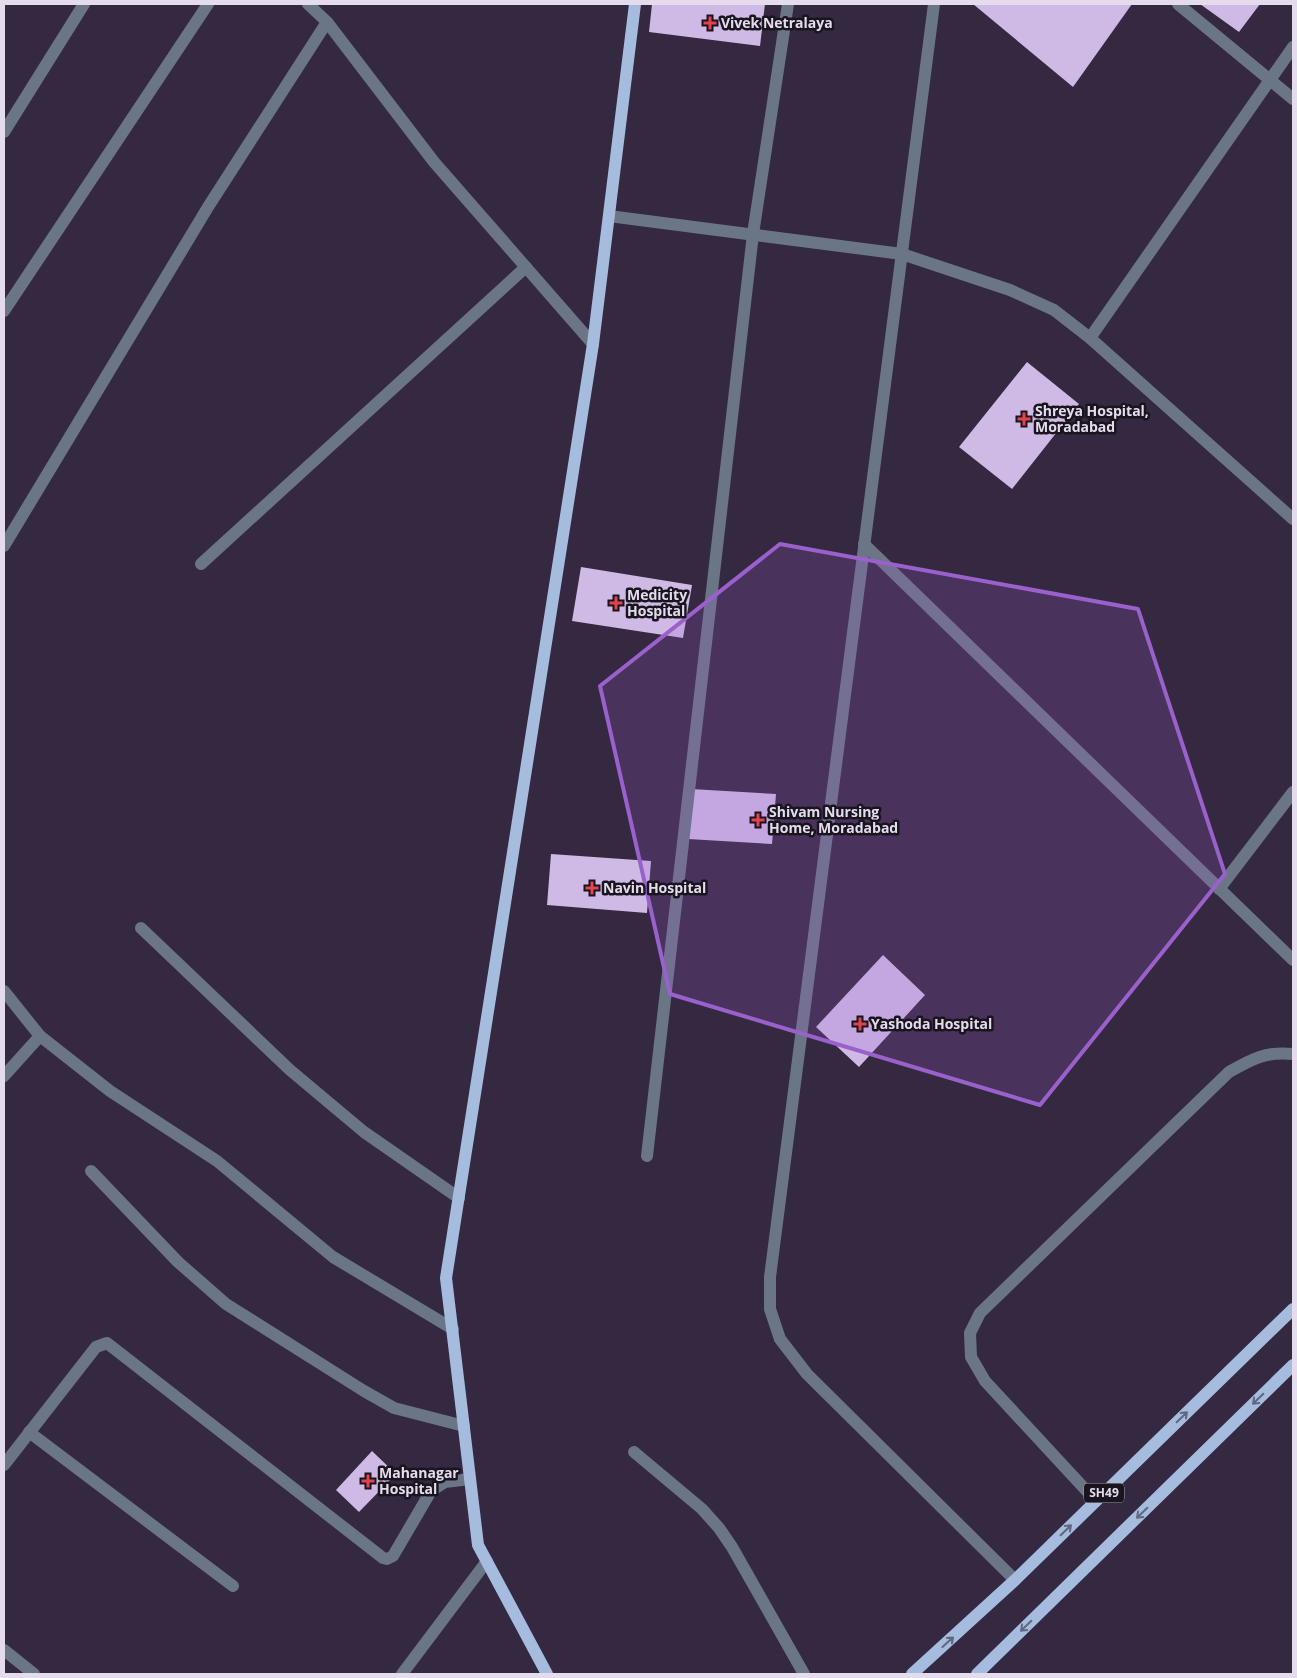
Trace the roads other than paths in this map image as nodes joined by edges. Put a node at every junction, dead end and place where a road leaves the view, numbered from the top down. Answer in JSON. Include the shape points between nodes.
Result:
{"nodes":[{"id":1,"x":84,"y":4,"type":"edge"},
{"id":2,"x":208,"y":4,"type":"edge"},
{"id":3,"x":308,"y":4,"type":"edge"},
{"id":4,"x":636,"y":4,"type":"edge"},
{"id":5,"x":788,"y":4,"type":"edge"},
{"id":6,"x":934,"y":4,"type":"edge"},
{"id":7,"x":1178,"y":4,"type":"edge"},
{"id":8,"x":327,"y":22,"type":"junction"},
{"id":9,"x":1293,"y":48,"type":"edge"},
{"id":10,"x":1270,"y":81,"type":"junction"},
{"id":11,"x":1293,"y":99,"type":"edge"},
{"id":12,"x":4,"y":132,"type":"edge"},
{"id":13,"x":609,"y":216,"type":"junction"},
{"id":14,"x":753,"y":234,"type":"junction"},
{"id":15,"x":902,"y":254,"type":"junction"},
{"id":16,"x":526,"y":267,"type":"junction"},
{"id":17,"x":4,"y":311,"type":"edge"},
{"id":18,"x":1090,"y":338,"type":"junction"},
{"id":19,"x":593,"y":344,"type":"junction"},
{"id":20,"x":1293,"y":519,"type":"edge"},
{"id":21,"x":864,"y":544,"type":"junction"},
{"id":22,"x":4,"y":546,"type":"edge"},
{"id":23,"x":201,"y":564,"type":"dead end"},
{"id":24,"x":1293,"y":792,"type":"edge"},
{"id":25,"x":1219,"y":889,"type":"junction"},
{"id":26,"x":141,"y":928,"type":"dead end"},
{"id":27,"x":1293,"y":960,"type":"edge"},
{"id":28,"x":4,"y":991,"type":"edge"},
{"id":29,"x":40,"y":1036,"type":"junction"},
{"id":30,"x":1293,"y":1054,"type":"edge"},
{"id":31,"x":4,"y":1076,"type":"edge"},
{"id":32,"x":647,"y":1156,"type":"dead end"},
{"id":33,"x":91,"y":1171,"type":"dead end"},
{"id":34,"x":459,"y":1198,"type":"junction"},
{"id":35,"x":1292,"y":1314,"type":"edge"},
{"id":36,"x":452,"y":1329,"type":"junction"},
{"id":37,"x":1293,"y":1365,"type":"edge"},
{"id":38,"x":464,"y":1426,"type":"junction"},
{"id":39,"x":29,"y":1432,"type":"junction"},
{"id":40,"x":634,"y":1452,"type":"dead end"},
{"id":41,"x":4,"y":1465,"type":"edge"},
{"id":42,"x":470,"y":1479,"type":"junction"},
{"id":43,"x":1096,"y":1502,"type":"junction"},
{"id":44,"x":487,"y":1561,"type":"junction"},
{"id":45,"x":1015,"y":1580,"type":"junction"},
{"id":46,"x":233,"y":1586,"type":"dead end"},
{"id":47,"x":4,"y":1650,"type":"edge"},
{"id":48,"x":34,"y":1674,"type":"edge"},
{"id":49,"x":402,"y":1674,"type":"edge"},
{"id":50,"x":547,"y":1674,"type":"edge"},
{"id":51,"x":804,"y":1674,"type":"edge"},
{"id":52,"x":912,"y":1674,"type":"edge"},
{"id":53,"x":977,"y":1674,"type":"edge"}],
"edges":[{"from":1,"to":12,"type":"street"},
{"from":2,"to":17,"type":"street"},
{"from":3,"to":8,"type":"street"},
{"from":4,"to":13,"type":"main road"},
{"from":5,"to":14,"type":"street"},
{"from":6,"to":15,"type":"street"},
{"from":7,"to":10,"type":"street"},
{"from":8,"to":16,"type":"street","via":[[434,162]]},
{"from":8,"to":22,"type":"street","via":[[208,207]]},
{"from":9,"to":10,"type":"street"},
{"from":10,"to":11,"type":"street"},
{"from":10,"to":18,"type":"street"},
{"from":13,"to":14,"type":"street"},
{"from":13,"to":19,"type":"main road"},
{"from":14,"to":15,"type":"street"},
{"from":14,"to":32,"type":"street"},
{"from":15,"to":18,"type":"street","via":[[1010,290],[1054,310]]},
{"from":15,"to":21,"type":"street"},
{"from":16,"to":19,"type":"street"},
{"from":16,"to":23,"type":"street"},
{"from":18,"to":20,"type":"street"},
{"from":19,"to":34,"type":"main road"},
{"from":21,"to":25,"type":"street"},
{"from":21,"to":45,"type":"street","via":[[770,1277],[770,1309],[780,1339],[807,1374]]},
{"from":24,"to":25,"type":"street"},
{"from":25,"to":27,"type":"street"},
{"from":26,"to":34,"type":"street","via":[[290,1070],[364,1132]]},
{"from":28,"to":29,"type":"street"},
{"from":29,"to":31,"type":"street"},
{"from":29,"to":36,"type":"street","via":[[110,1091],[217,1161],[334,1257]]},
{"from":30,"to":43,"type":"street","via":[[1256,1057],[1229,1072],[980,1313],[970,1333],[971,1357],[985,1381]]},
{"from":33,"to":38,"type":"street","via":[[178,1262],[226,1304],[394,1408]]},
{"from":34,"to":36,"type":"main road","via":[[446,1278]]},
{"from":43,"to":35,"type":"main road","number":"SH49","one_way":true},
{"from":36,"to":38,"type":"main road"},
{"from":37,"to":53,"type":"main road","number":"SH49","one_way":true},
{"from":38,"to":42,"type":"main road"},
{"from":39,"to":41,"type":"street"},
{"from":39,"to":42,"type":"street","via":[[96,1347],[107,1343],[383,1558],[393,1556],[431,1491],[445,1482]]},
{"from":39,"to":46,"type":"street"},
{"from":40,"to":51,"type":"street","via":[[702,1509],[719,1528]]},
{"from":42,"to":44,"type":"main road","via":[[478,1545]]},
{"from":45,"to":43,"type":"main road","number":"SH49","one_way":true},
{"from":44,"to":49,"type":"street"},
{"from":44,"to":50,"type":"main road"},
{"from":52,"to":45,"type":"main road","number":"SH49","one_way":true},
{"from":47,"to":48,"type":"street"}]}
